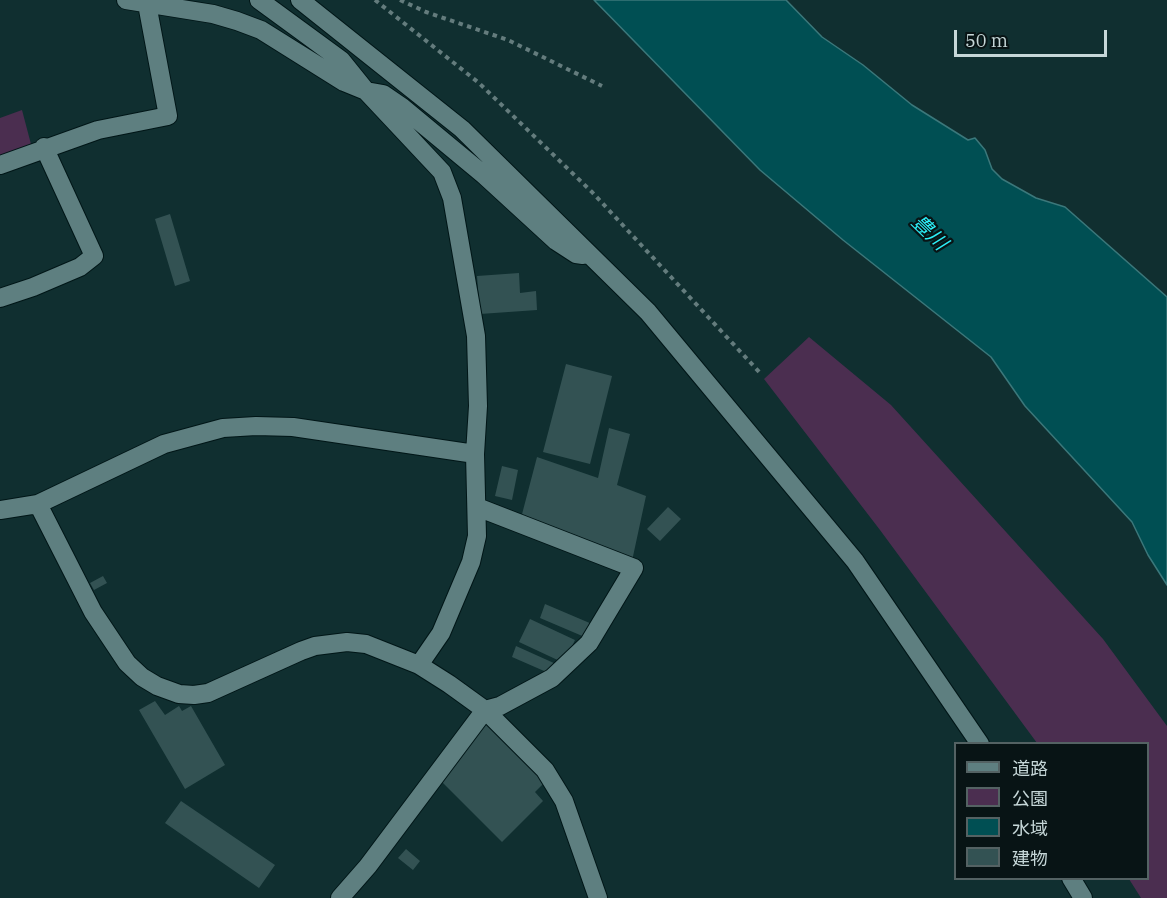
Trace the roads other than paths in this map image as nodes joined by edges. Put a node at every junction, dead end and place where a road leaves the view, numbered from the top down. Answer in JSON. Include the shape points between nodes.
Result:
{"nodes":[{"id":1,"x":126,"y":0,"type":"edge"},
{"id":2,"x":259,"y":0,"type":"edge"},
{"id":3,"x":300,"y":0,"type":"edge"},
{"id":4,"x":147,"y":4,"type":"junction"},
{"id":5,"x":366,"y":91,"type":"junction"},
{"id":6,"x":44,"y":147,"type":"junction"},
{"id":7,"x":0,"y":165,"type":"edge"},
{"id":8,"x":593,"y":257,"type":"junction"},
{"id":9,"x":0,"y":298,"type":"edge"},
{"id":10,"x":476,"y":454,"type":"junction"},
{"id":11,"x":38,"y":504,"type":"junction"},
{"id":12,"x":477,"y":507,"type":"junction"},
{"id":13,"x":0,"y":510,"type":"edge"},
{"id":14,"x":419,"y":665,"type":"junction"},
{"id":15,"x":485,"y":710,"type":"junction"},
{"id":16,"x":979,"y":742,"type":"edge"},
{"id":17,"x":1072,"y":880,"type":"edge"},
{"id":18,"x":340,"y":898,"type":"edge"},
{"id":19,"x":598,"y":898,"type":"edge"},
{"id":20,"x":1083,"y":898,"type":"edge"}],
"edges":[{"from":1,"to":4,"type":"street"},
{"from":2,"to":5,"type":"street","via":[[341,60]]},
{"from":3,"to":8,"type":"street","via":[[462,129]]},
{"from":4,"to":5,"type":"street","via":[[213,14],[261,30],[344,82]]},
{"from":4,"to":6,"type":"street","via":[[168,116],[98,130]]},
{"from":5,"to":8,"type":"street","via":[[383,94],[402,107],[556,240],[576,254]]},
{"from":5,"to":10,"type":"street","via":[[442,172],[452,198],[476,336]]},
{"from":6,"to":7,"type":"street"},
{"from":6,"to":9,"type":"street","via":[[94,256],[80,267]]},
{"from":8,"to":16,"type":"street","via":[[648,312],[855,561]]},
{"from":10,"to":11,"type":"street","via":[[293,427],[223,428],[164,444]]},
{"from":10,"to":12,"type":"street"},
{"from":11,"to":13,"type":"street"},
{"from":11,"to":14,"type":"street","via":[[93,612],[127,663],[157,686],[179,693],[208,693],[301,651],[347,642],[366,644]]},
{"from":12,"to":14,"type":"street","via":[[477,536],[471,562],[441,633]]},
{"from":12,"to":15,"type":"street","via":[[634,568],[589,643],[552,678]]},
{"from":14,"to":15,"type":"street"},
{"from":15,"to":18,"type":"street"},
{"from":15,"to":19,"type":"street","via":[[545,770],[564,801]]},
{"from":17,"to":20,"type":"street"}]}
